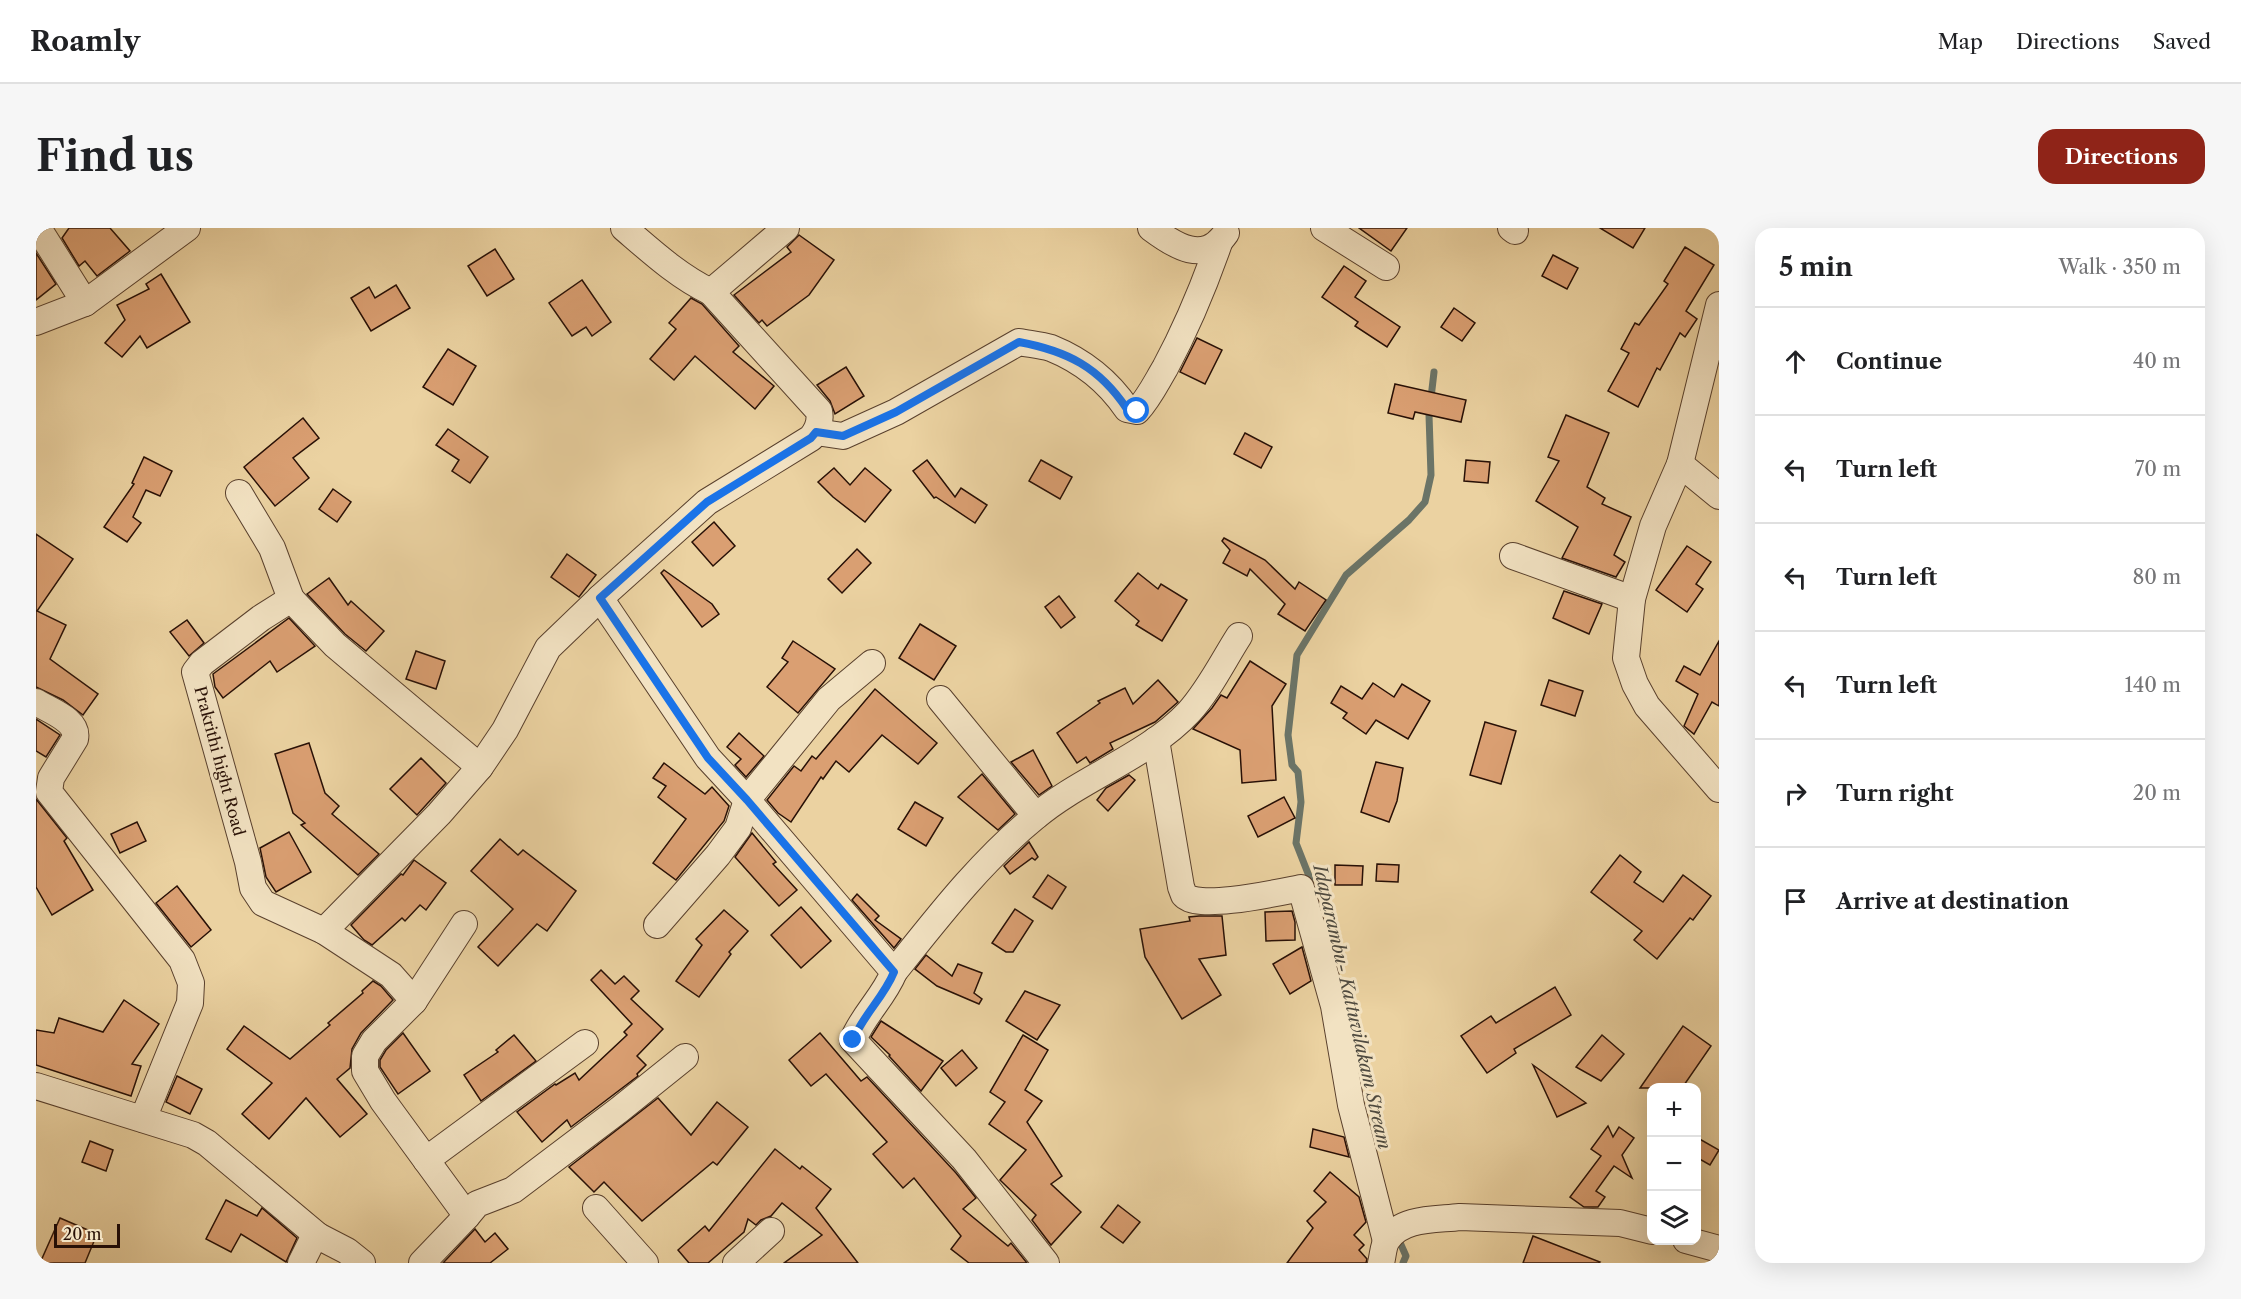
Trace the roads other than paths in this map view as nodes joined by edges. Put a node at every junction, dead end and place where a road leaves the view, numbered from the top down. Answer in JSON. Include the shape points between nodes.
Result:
{"nodes":[{"id":1,"x":38,"y":228,"type":"edge"},
{"id":2,"x":187,"y":228,"type":"edge"},
{"id":3,"x":624,"y":228,"type":"edge"},
{"id":4,"x":786,"y":228,"type":"edge"},
{"id":5,"x":1151,"y":228,"type":"edge"},
{"id":6,"x":1324,"y":228,"type":"edge"},
{"id":7,"x":1224,"y":235,"type":"edge"},
{"id":8,"x":1386,"y":267,"type":"dead end"},
{"id":9,"x":711,"y":292,"type":"junction"},
{"id":10,"x":85,"y":303,"type":"junction"},
{"id":11,"x":1719,"y":305,"type":"edge"},
{"id":12,"x":36,"y":322,"type":"edge"},
{"id":13,"x":1712,"y":366,"type":"edge"},
{"id":14,"x":816,"y":432,"type":"junction"},
{"id":15,"x":1680,"y":464,"type":"junction"},
{"id":16,"x":239,"y":493,"type":"dead end"},
{"id":17,"x":1719,"y":496,"type":"edge"},
{"id":18,"x":1513,"y":556,"type":"dead end"},
{"id":19,"x":600,"y":598,"type":"junction"},
{"id":20,"x":291,"y":599,"type":"junction"},
{"id":21,"x":1632,"y":600,"type":"junction"},
{"id":22,"x":1239,"y":636,"type":"dead end"},
{"id":23,"x":872,"y":663,"type":"dead end"},
{"id":24,"x":940,"y":699,"type":"dead end"},
{"id":25,"x":36,"y":702,"type":"edge"},
{"id":26,"x":1155,"y":740,"type":"junction"},
{"id":27,"x":480,"y":767,"type":"junction"},
{"id":28,"x":1719,"y":789,"type":"edge"},
{"id":29,"x":747,"y":800,"type":"junction"},
{"id":30,"x":1036,"y":816,"type":"junction"},
{"id":31,"x":464,"y":924,"type":"dead end"},
{"id":32,"x":657,"y":925,"type":"dead end"},
{"id":33,"x":324,"y":931,"type":"junction"},
{"id":34,"x":894,"y":972,"type":"junction"},
{"id":35,"x":414,"y":1001,"type":"junction"},
{"id":36,"x":585,"y":1042,"type":"dead end"},
{"id":37,"x":685,"y":1057,"type":"dead end"},
{"id":38,"x":36,"y":1086,"type":"edge"},
{"id":39,"x":143,"y":1119,"type":"junction"},
{"id":40,"x":426,"y":1160,"type":"junction"},
{"id":41,"x":596,"y":1208,"type":"dead end"},
{"id":42,"x":467,"y":1216,"type":"junction"},
{"id":43,"x":1647,"y":1230,"type":"edge"},
{"id":44,"x":771,"y":1231,"type":"dead end"},
{"id":45,"x":318,"y":1236,"type":"junction"},
{"id":46,"x":1389,"y":1242,"type":"edge"},
{"id":47,"x":1701,"y":1244,"type":"edge"},
{"id":48,"x":1719,"y":1249,"type":"edge"},
{"id":49,"x":301,"y":1263,"type":"edge"},
{"id":50,"x":362,"y":1263,"type":"edge"},
{"id":51,"x":422,"y":1263,"type":"edge"},
{"id":52,"x":645,"y":1263,"type":"edge"},
{"id":53,"x":736,"y":1263,"type":"edge"},
{"id":54,"x":1046,"y":1263,"type":"edge"}],
"edges":[{"from":1,"to":10,"type":"street"},
{"from":2,"to":10,"type":"street"},
{"from":3,"to":9,"type":"street","via":[[674,271]]},
{"from":4,"to":9,"type":"street"},
{"from":5,"to":7,"type":"street","via":[[1183,249],[1203,250]]},
{"from":6,"to":8,"type":"street"},
{"from":7,"to":14,"type":"street","via":[[1180,338],[1137,411],[1127,409],[1095,372],[1050,348],[1019,342],[896,412],[843,436]]},
{"from":9,"to":14,"type":"street","via":[[819,411]]},
{"from":10,"to":12,"type":"street"},
{"from":11,"to":13,"type":"street"},
{"from":13,"to":15,"type":"street"},
{"from":14,"to":19,"type":"street","via":[[707,502]]},
{"from":15,"to":17,"type":"street"},
{"from":15,"to":21,"type":"street","via":[[1653,526]]},
{"from":16,"to":20,"type":"street","via":[[272,548]]},
{"from":18,"to":21,"type":"street"},
{"from":19,"to":27,"type":"street","via":[[548,648],[505,730]]},
{"from":19,"to":29,"type":"street","via":[[708,758]]},
{"from":20,"to":27,"type":"street","via":[[334,645]]},
{"from":20,"to":33,"type":"street","name":"Prakrithi hight Road","via":[[261,618],[195,672],[253,888],[263,903]]},
{"from":21,"to":28,"type":"street","via":[[1626,658],[1635,684],[1647,706]]},
{"from":22,"to":26,"type":"street","via":[[1189,711]]},
{"from":23,"to":29,"type":"street","via":[[829,699]]},
{"from":24,"to":30,"type":"street"},
{"from":25,"to":39,"type":"street","via":[[76,729],[75,739],[51,778],[49,792],[182,960],[191,983],[190,1004]]},
{"from":26,"to":30,"type":"street"},
{"from":26,"to":46,"type":"street","via":[[1184,895],[1208,903],[1301,888],[1334,1005],[1352,1105]]},
{"from":27,"to":33,"type":"street"},
{"from":29,"to":32,"type":"street","via":[[738,828]]},
{"from":29,"to":34,"type":"street"},
{"from":30,"to":34,"type":"street","via":[[969,879]]},
{"from":31,"to":35,"type":"street"},
{"from":33,"to":35,"type":"street","name":"Prakrithi hight Road","via":[[391,975]]},
{"from":34,"to":54,"type":"street","via":[[888,988],[853,1040],[964,1159]]},
{"from":35,"to":40,"type":"street","via":[[374,1041],[365,1056],[365,1071]]},
{"from":36,"to":40,"type":"street"},
{"from":37,"to":42,"type":"street","via":[[513,1190],[477,1204]]},
{"from":38,"to":39,"type":"street"},
{"from":39,"to":45,"type":"street","via":[[207,1143]]},
{"from":40,"to":42,"type":"street"},
{"from":41,"to":52,"type":"street"},
{"from":42,"to":51,"type":"street"},
{"from":43,"to":46,"type":"street","via":[[1620,1223],[1460,1217],[1421,1222]]},
{"from":44,"to":53,"type":"street"},
{"from":45,"to":49,"type":"street"},
{"from":45,"to":50,"type":"street"},
{"from":47,"to":48,"type":"street"}]}
